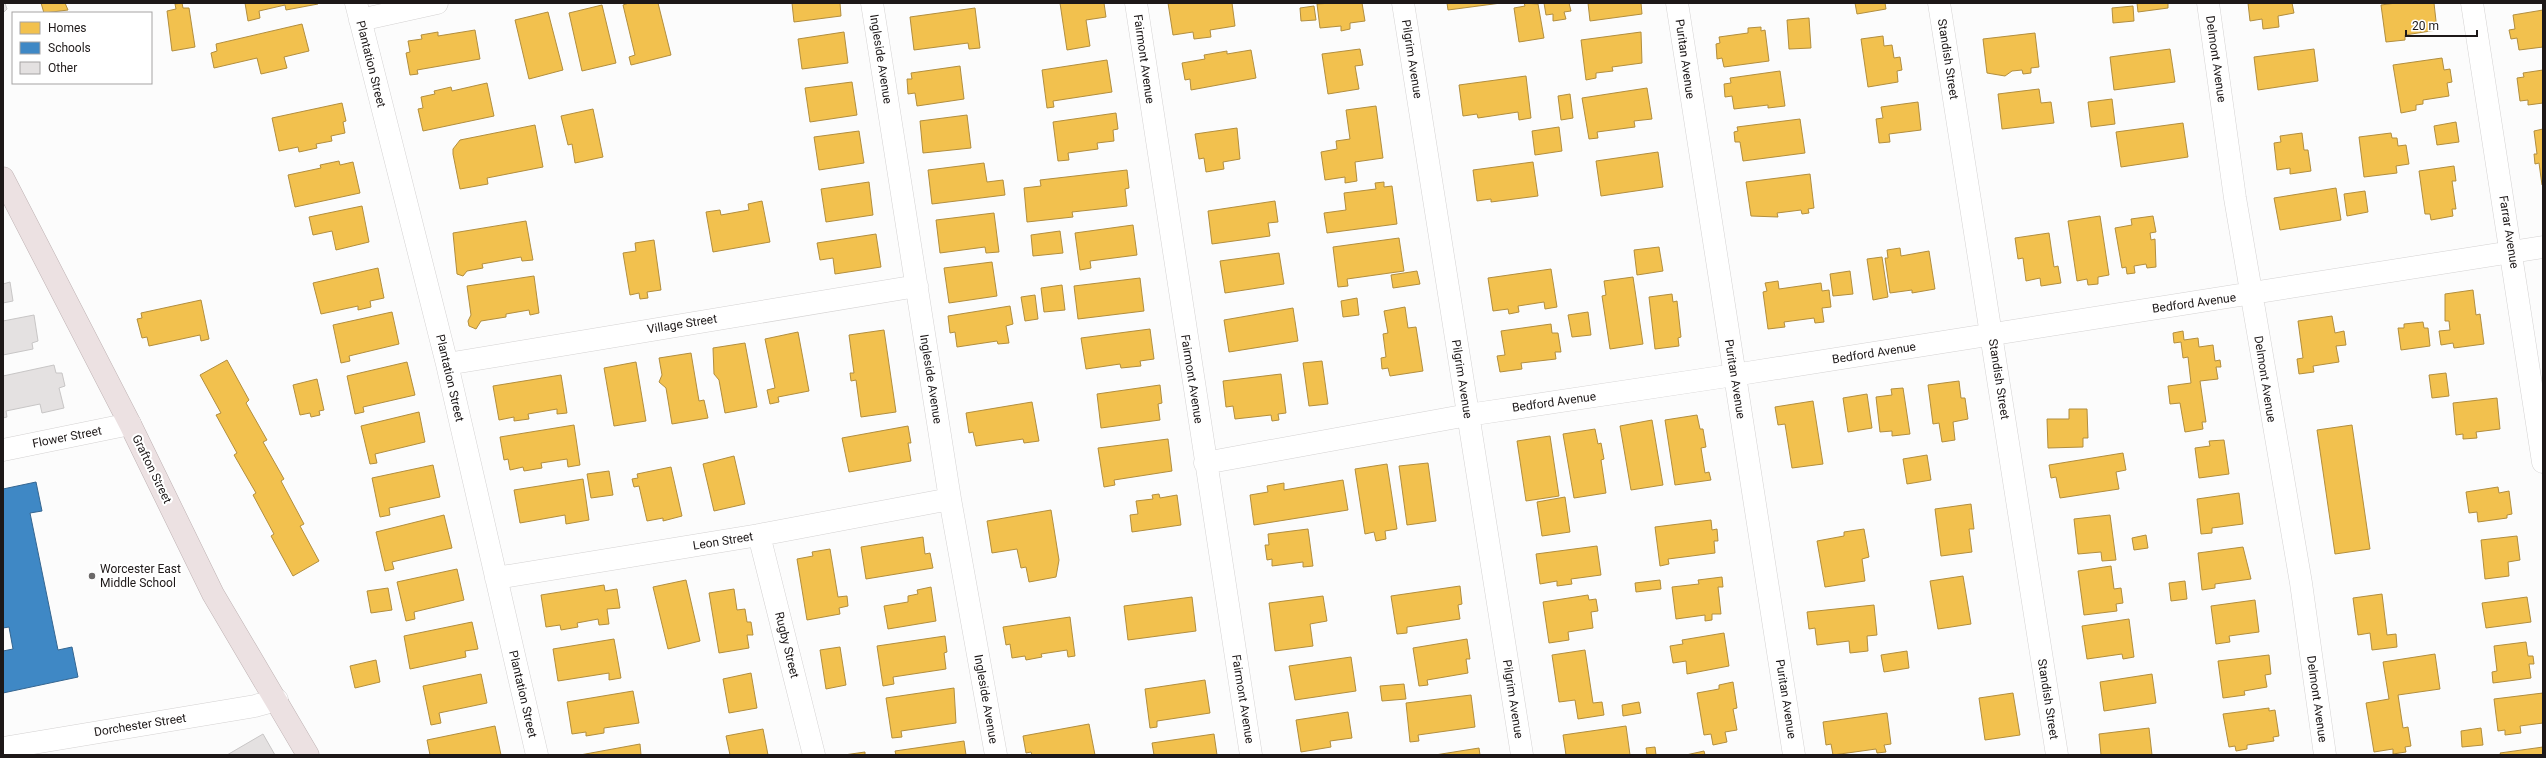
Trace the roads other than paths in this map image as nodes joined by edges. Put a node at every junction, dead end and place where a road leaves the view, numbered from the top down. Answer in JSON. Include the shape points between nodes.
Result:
{"nodes":[{"id":1,"x":437,"y":3,"type":"edge"},
{"id":2,"x":872,"y":3,"type":"edge"},
{"id":3,"x":1136,"y":3,"type":"edge"},
{"id":4,"x":1403,"y":3,"type":"edge"},
{"id":5,"x":1677,"y":3,"type":"edge"},
{"id":6,"x":1940,"y":3,"type":"edge"},
{"id":7,"x":2208,"y":3,"type":"edge"},
{"id":8,"x":2472,"y":3,"type":"edge"},
{"id":9,"x":358,"y":11,"type":"edge"},
{"id":10,"x":4,"y":182,"type":"edge"},
{"id":11,"x":2543,"y":247,"type":"edge"},
{"id":12,"x":2512,"y":250,"type":"junction"},
{"id":13,"x":917,"y":286,"type":"junction"},
{"id":14,"x":2252,"y":294,"type":"junction"},
{"id":15,"x":1992,"y":334,"type":"junction"},
{"id":16,"x":447,"y":364,"type":"junction"},
{"id":17,"x":1734,"y":375,"type":"junction"},
{"id":18,"x":1468,"y":415,"type":"junction"},
{"id":19,"x":130,"y":424,"type":"junction"},
{"id":20,"x":3,"y":450,"type":"edge"},
{"id":21,"x":2543,"y":462,"type":"edge"},
{"id":22,"x":1205,"y":463,"type":"junction"},
{"id":23,"x":950,"y":498,"type":"junction"},
{"id":24,"x":759,"y":535,"type":"junction"},
{"id":25,"x":496,"y":578,"type":"junction"},
{"id":26,"x":277,"y":700,"type":"junction"},
{"id":27,"x":3,"y":748,"type":"edge"},
{"id":28,"x":308,"y":755,"type":"edge"},
{"id":29,"x":537,"y":755,"type":"edge"},
{"id":30,"x":814,"y":755,"type":"edge"},
{"id":31,"x":996,"y":755,"type":"edge"},
{"id":32,"x":1251,"y":755,"type":"edge"},
{"id":33,"x":1522,"y":755,"type":"edge"},
{"id":34,"x":1794,"y":755,"type":"edge"},
{"id":35,"x":2057,"y":755,"type":"edge"},
{"id":36,"x":2326,"y":755,"type":"edge"}],
"edges":[{"from":1,"to":9,"type":"street"},
{"from":2,"to":13,"type":"street","name":"Ingleside Avenue"},
{"from":3,"to":22,"type":"street","name":"Fairmont Avenue"},
{"from":4,"to":18,"type":"street","name":"Pilgrim Avenue"},
{"from":5,"to":17,"type":"street","name":"Puritan Avenue"},
{"from":6,"to":15,"type":"street","name":"Standish Street"},
{"from":7,"to":14,"type":"street","name":"Delmont Avenue","via":[[2235,198]]},
{"from":8,"to":12,"type":"street","name":"Farrar Avenue"},
{"from":9,"to":16,"type":"street","name":"Plantation Street"},
{"from":10,"to":19,"type":"highway","name":"Grafton Street"},
{"from":11,"to":12,"type":"street","name":"Bedford Avenue"},
{"from":12,"to":14,"type":"street","name":"Bedford Avenue"},
{"from":12,"to":21,"type":"street","name":"Farrar Avenue"},
{"from":13,"to":16,"type":"street","name":"Village Street"},
{"from":13,"to":23,"type":"street","name":"Ingleside Avenue"},
{"from":14,"to":15,"type":"street","name":"Bedford Avenue"},
{"from":14,"to":36,"type":"street","name":"Delmont Avenue","via":[[2273,433],[2301,583]]},
{"from":15,"to":17,"type":"street","name":"Bedford Avenue"},
{"from":15,"to":35,"type":"street","name":"Standish Street"},
{"from":16,"to":25,"type":"street","name":"Plantation Street"},
{"from":17,"to":18,"type":"street","name":"Bedford Avenue"},
{"from":17,"to":34,"type":"street","name":"Puritan Avenue"},
{"from":18,"to":22,"type":"street","name":"Bedford Avenue"},
{"from":18,"to":33,"type":"street","name":"Pilgrim Avenue"},
{"from":19,"to":20,"type":"street","name":"Flower Street"},
{"from":19,"to":26,"type":"highway","name":"Grafton Street","via":[[212,594]]},
{"from":22,"to":32,"type":"street","name":"Fairmont Avenue"},
{"from":23,"to":24,"type":"street","name":"Leon Street"},
{"from":23,"to":31,"type":"street","name":"Ingleside Avenue"},
{"from":24,"to":25,"type":"street","name":"Leon Street"},
{"from":24,"to":30,"type":"street","name":"Rugby Street"},
{"from":25,"to":29,"type":"street","name":"Plantation Street"},
{"from":26,"to":27,"type":"street","name":"Dorchester Street","via":[[255,706]]},
{"from":26,"to":28,"type":"highway","name":"Grafton Street"}]}
